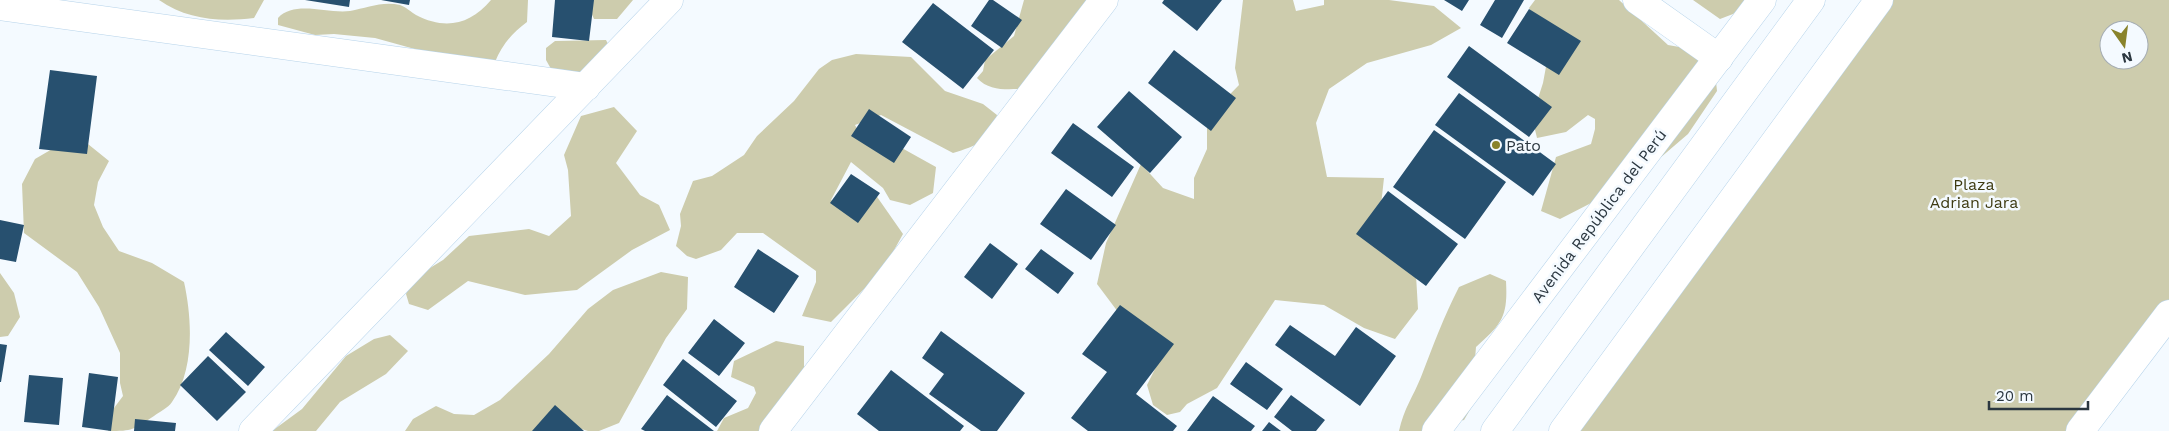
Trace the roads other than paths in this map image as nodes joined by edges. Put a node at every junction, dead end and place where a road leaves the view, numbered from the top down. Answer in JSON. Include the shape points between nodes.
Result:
{"nodes":[{"id":1,"x":669,"y":0,"type":"edge"},
{"id":2,"x":1104,"y":0,"type":"edge"},
{"id":3,"x":1637,"y":0,"type":"edge"},
{"id":4,"x":1762,"y":0,"type":"edge"},
{"id":5,"x":1811,"y":0,"type":"edge"},
{"id":6,"x":1879,"y":0,"type":"edge"},
{"id":7,"x":0,"y":6,"type":"edge"},
{"id":8,"x":1719,"y":58,"type":"junction"},
{"id":9,"x":586,"y":87,"type":"junction"},
{"id":10,"x":2169,"y":314,"type":"edge"},
{"id":11,"x":253,"y":431,"type":"edge"},
{"id":12,"x":773,"y":431,"type":"edge"},
{"id":13,"x":1436,"y":431,"type":"edge"},
{"id":14,"x":1495,"y":431,"type":"edge"},
{"id":15,"x":1563,"y":431,"type":"edge"},
{"id":16,"x":2080,"y":431,"type":"edge"}],
"edges":[{"from":1,"to":9,"type":"main road"},
{"from":2,"to":12,"type":"main road"},
{"from":3,"to":8,"type":"main road"},
{"from":4,"to":8,"type":"main road","name":"Avenida República del Perú"},
{"from":5,"to":14,"type":"main road"},
{"from":6,"to":15,"type":"main road"},
{"from":7,"to":9,"type":"main road"},
{"from":8,"to":13,"type":"main road","name":"Avenida República del Perú"},
{"from":9,"to":11,"type":"main road"},
{"from":10,"to":16,"type":"main road"}]}
